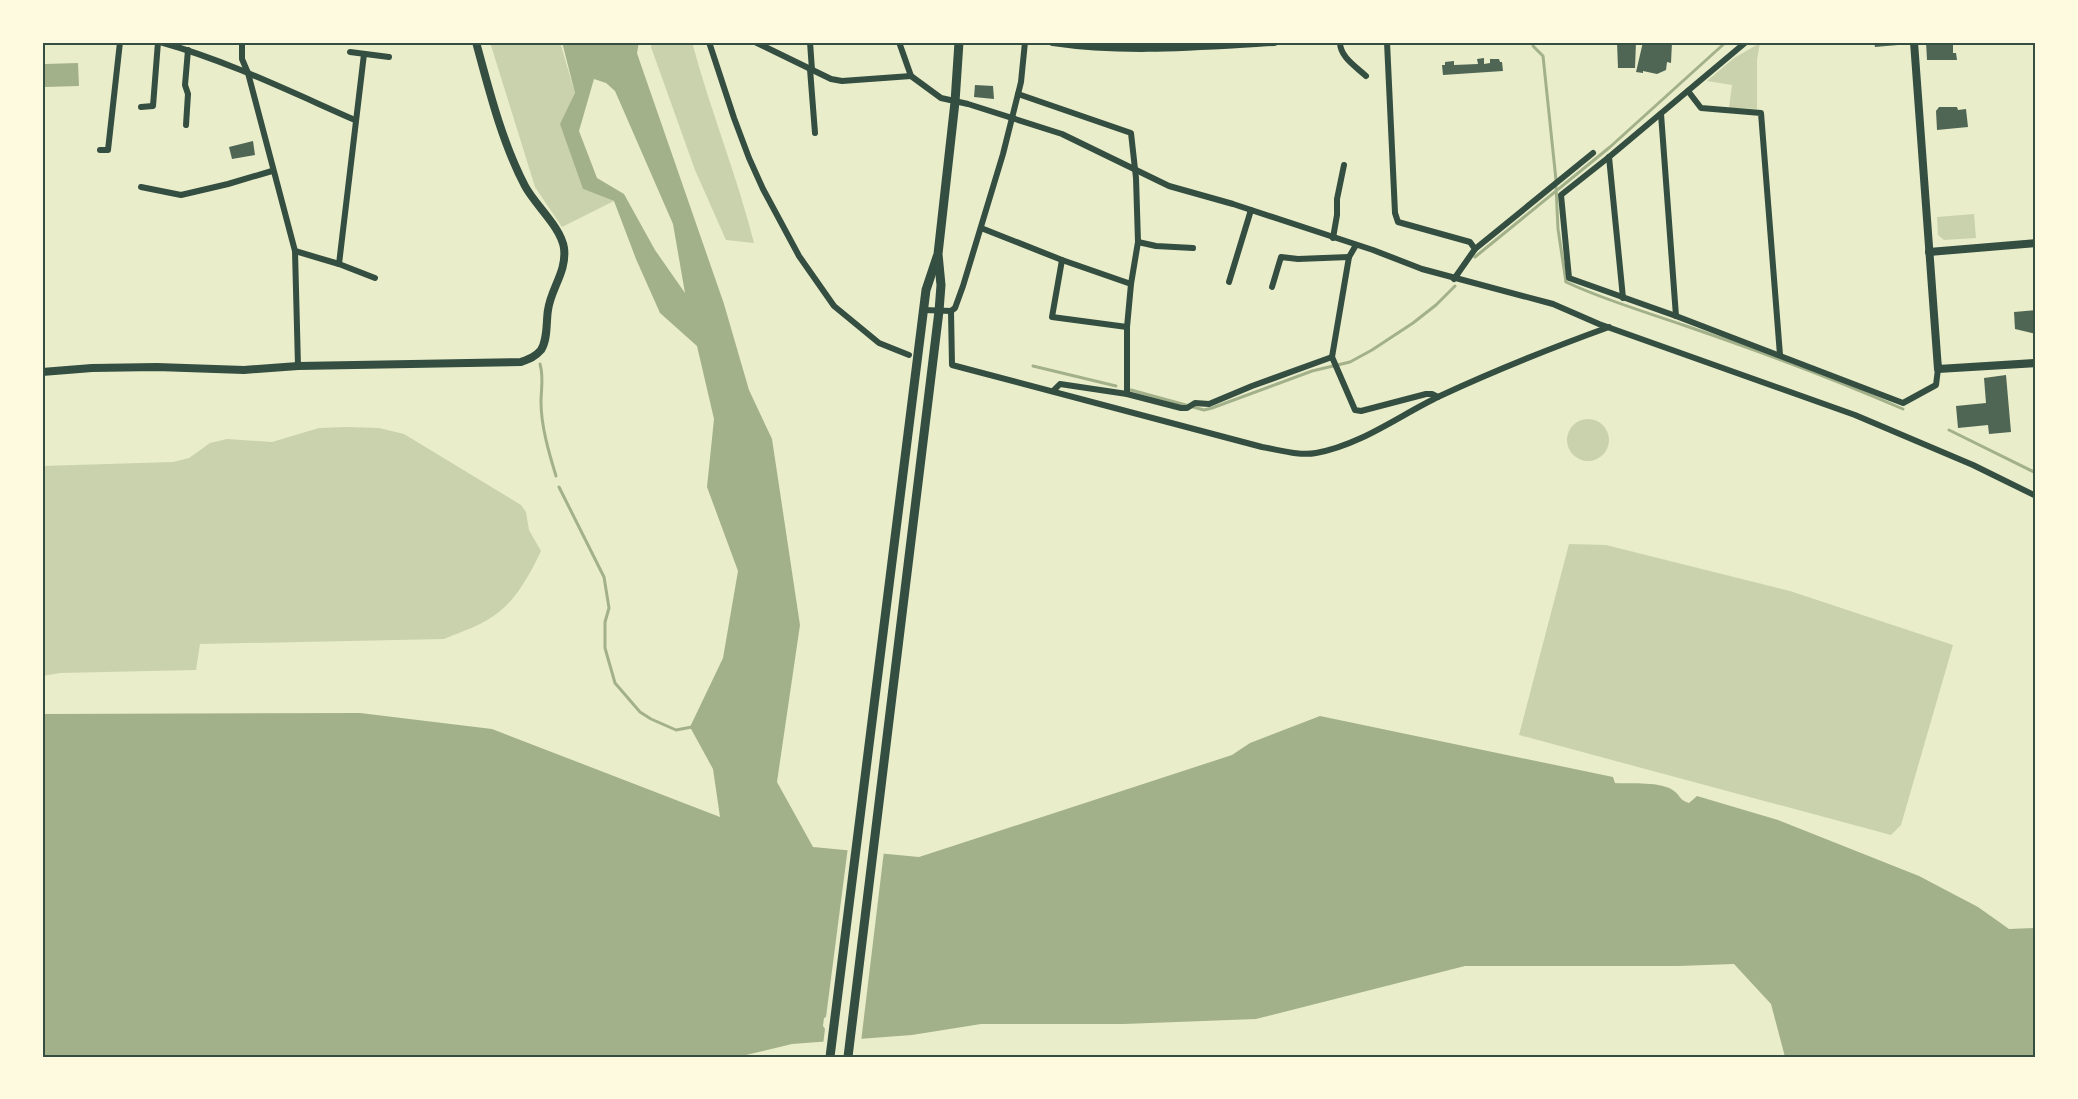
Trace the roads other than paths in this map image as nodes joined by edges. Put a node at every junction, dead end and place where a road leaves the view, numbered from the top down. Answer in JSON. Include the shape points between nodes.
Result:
{"nodes":[{"id":1,"x":120,"y":42,"type":"edge"},
{"id":2,"x":159,"y":42,"type":"edge"},
{"id":3,"x":242,"y":42,"type":"edge"},
{"id":4,"x":476,"y":42,"type":"edge"},
{"id":5,"x":709,"y":42,"type":"edge"},
{"id":6,"x":755,"y":42,"type":"edge"},
{"id":7,"x":810,"y":42,"type":"edge"},
{"id":8,"x":899,"y":42,"type":"edge"},
{"id":9,"x":959,"y":42,"type":"edge"},
{"id":10,"x":1025,"y":42,"type":"edge"},
{"id":11,"x":1053,"y":42,"type":"edge"},
{"id":12,"x":1274,"y":42,"type":"edge"},
{"id":13,"x":1340,"y":42,"type":"edge"},
{"id":14,"x":1387,"y":42,"type":"edge"},
{"id":15,"x":1746,"y":42,"type":"edge"},
{"id":16,"x":1914,"y":42,"type":"edge"},
{"id":17,"x":188,"y":50,"type":"junction"},
{"id":18,"x":350,"y":52,"type":"dead end"},
{"id":19,"x":364,"y":54,"type":"junction"},
{"id":20,"x":389,"y":57,"type":"dead end"},
{"id":21,"x":811,"y":70,"type":"junction"},
{"id":22,"x":248,"y":73,"type":"junction"},
{"id":23,"x":911,"y":76,"type":"junction"},
{"id":24,"x":1366,"y":76,"type":"dead end"},
{"id":25,"x":1688,"y":91,"type":"junction"},
{"id":26,"x":1018,"y":94,"type":"junction"},
{"id":27,"x":955,"y":102,"type":"junction"},
{"id":28,"x":141,"y":107,"type":"dead end"},
{"id":29,"x":1661,"y":114,"type":"junction"},
{"id":30,"x":1011,"y":118,"type":"junction"},
{"id":31,"x":355,"y":120,"type":"junction"},
{"id":32,"x":186,"y":125,"type":"dead end"},
{"id":33,"x":815,"y":133,"type":"dead end"},
{"id":34,"x":115,"y":151,"type":"dead end"},
{"id":35,"x":1593,"y":153,"type":"dead end"},
{"id":36,"x":1610,"y":156,"type":"junction"},
{"id":37,"x":1344,"y":165,"type":"dead end"},
{"id":38,"x":272,"y":171,"type":"junction"},
{"id":39,"x":1134,"y":171,"type":"junction"},
{"id":40,"x":141,"y":187,"type":"dead end"},
{"id":41,"x":1251,"y":210,"type":"junction"},
{"id":42,"x":981,"y":228,"type":"junction"},
{"id":43,"x":1333,"y":237,"type":"junction"},
{"id":44,"x":1138,"y":242,"type":"junction"},
{"id":45,"x":2036,"y":243,"type":"edge"},
{"id":46,"x":1356,"y":245,"type":"junction"},
{"id":47,"x":1193,"y":248,"type":"dead end"},
{"id":48,"x":1475,"y":249,"type":"junction"},
{"id":49,"x":295,"y":251,"type":"junction"},
{"id":50,"x":1929,"y":252,"type":"junction"},
{"id":51,"x":938,"y":254,"type":"junction"},
{"id":52,"x":1349,"y":257,"type":"junction"},
{"id":53,"x":1062,"y":260,"type":"junction"},
{"id":54,"x":339,"y":264,"type":"junction"},
{"id":55,"x":375,"y":278,"type":"dead end"},
{"id":56,"x":1454,"y":279,"type":"junction"},
{"id":57,"x":1228,"y":282,"type":"dead end"},
{"id":58,"x":1131,"y":284,"type":"junction"},
{"id":59,"x":1272,"y":287,"type":"dead end"},
{"id":60,"x":1623,"y":298,"type":"junction"},
{"id":61,"x":924,"y":310,"type":"junction"},
{"id":62,"x":939,"y":311,"type":"junction"},
{"id":63,"x":951,"y":311,"type":"junction"},
{"id":64,"x":1676,"y":316,"type":"junction"},
{"id":65,"x":1127,"y":327,"type":"junction"},
{"id":66,"x":1609,"y":327,"type":"junction"},
{"id":67,"x":909,"y":355,"type":"dead end"},
{"id":68,"x":1780,"y":355,"type":"junction"},
{"id":69,"x":1334,"y":362,"type":"junction"},
{"id":70,"x":2036,"y":363,"type":"edge"},
{"id":71,"x":298,"y":366,"type":"junction"},
{"id":72,"x":1938,"y":369,"type":"junction"},
{"id":73,"x":42,"y":372,"type":"edge"},
{"id":74,"x":1053,"y":391,"type":"junction"},
{"id":75,"x":1127,"y":394,"type":"junction"},
{"id":76,"x":1438,"y":397,"type":"junction"},
{"id":77,"x":2036,"y":496,"type":"edge"},
{"id":78,"x":830,"y":1057,"type":"edge"},
{"id":79,"x":848,"y":1057,"type":"edge"}],
"edges":[{"from":1,"to":34,"type":"street","via":[[104,150]]},
{"from":2,"to":17,"type":"street"},
{"from":2,"to":28,"type":"street","via":[[153,106]]},
{"from":3,"to":22,"type":"street","via":[[242,59]]},
{"from":4,"to":71,"type":"street","via":[[513,158],[564,249],[561,277],[548,308],[542,349],[521,362]]},
{"from":5,"to":67,"type":"street","via":[[749,158],[799,256],[834,306],[879,343]]},
{"from":6,"to":21,"type":"street"},
{"from":7,"to":21,"type":"street"},
{"from":8,"to":23,"type":"street"},
{"from":9,"to":27,"type":"highway"},
{"from":10,"to":26,"type":"street"},
{"from":11,"to":12,"type":"main road","via":[[1151,47]]},
{"from":13,"to":24,"type":"street","via":[[1343,55]]},
{"from":14,"to":48,"type":"street","via":[[1398,222],[1470,242]]},
{"from":15,"to":25,"type":"street"},
{"from":16,"to":50,"type":"street"},
{"from":17,"to":22,"type":"street"},
{"from":17,"to":32,"type":"street"},
{"from":18,"to":19,"type":"street"},
{"from":19,"to":20,"type":"street"},
{"from":19,"to":31,"type":"street"},
{"from":21,"to":23,"type":"street","via":[[842,81]]},
{"from":21,"to":33,"type":"street"},
{"from":22,"to":31,"type":"street"},
{"from":22,"to":38,"type":"street"},
{"from":23,"to":27,"type":"street","via":[[941,98]]},
{"from":25,"to":29,"type":"street"},
{"from":25,"to":68,"type":"street","via":[[1701,108],[1761,113]]},
{"from":26,"to":30,"type":"street"},
{"from":26,"to":39,"type":"street","via":[[1131,133]]},
{"from":27,"to":30,"type":"street"},
{"from":27,"to":51,"type":"highway"},
{"from":29,"to":36,"type":"street"},
{"from":29,"to":64,"type":"street"},
{"from":30,"to":39,"type":"street","via":[[1079,141]]},
{"from":30,"to":42,"type":"street"},
{"from":31,"to":54,"type":"street"},
{"from":35,"to":48,"type":"street"},
{"from":36,"to":60,"type":"street"},
{"from":36,"to":60,"type":"street","via":[[1560,195],[1569,278]]},
{"from":37,"to":43,"type":"street"},
{"from":38,"to":40,"type":"street","via":[[181,195]]},
{"from":38,"to":49,"type":"street"},
{"from":39,"to":41,"type":"street","via":[[1169,186]]},
{"from":39,"to":44,"type":"street"},
{"from":41,"to":43,"type":"street"},
{"from":41,"to":57,"type":"street"},
{"from":42,"to":53,"type":"street"},
{"from":42,"to":63,"type":"street","via":[[959,298]]},
{"from":43,"to":46,"type":"street"},
{"from":44,"to":47,"type":"street"},
{"from":44,"to":58,"type":"street"},
{"from":45,"to":50,"type":"street"},
{"from":46,"to":52,"type":"street"},
{"from":46,"to":56,"type":"street"},
{"from":48,"to":56,"type":"street"},
{"from":49,"to":54,"type":"street"},
{"from":49,"to":71,"type":"street"},
{"from":50,"to":72,"type":"street"},
{"from":51,"to":61,"type":"highway"},
{"from":51,"to":62,"type":"highway"},
{"from":52,"to":59,"type":"street","via":[[1281,257]]},
{"from":52,"to":69,"type":"street"},
{"from":53,"to":58,"type":"street"},
{"from":53,"to":65,"type":"street","via":[[1052,317]]},
{"from":54,"to":55,"type":"street"},
{"from":56,"to":66,"type":"street","via":[[1553,304]]},
{"from":58,"to":65,"type":"street"},
{"from":60,"to":64,"type":"street"},
{"from":61,"to":62,"type":"street"},
{"from":61,"to":78,"type":"highway"},
{"from":62,"to":63,"type":"street"},
{"from":62,"to":79,"type":"highway"},
{"from":63,"to":74,"type":"street","via":[[952,366]]},
{"from":64,"to":68,"type":"street"},
{"from":65,"to":75,"type":"street"},
{"from":66,"to":76,"type":"street","via":[[1525,358]]},
{"from":66,"to":77,"type":"street","via":[[1856,415]]},
{"from":68,"to":72,"type":"street","via":[[1903,403],[1936,385]]},
{"from":69,"to":75,"type":"street","via":[[1187,408]]},
{"from":69,"to":76,"type":"street","via":[[1355,411],[1425,394]]},
{"from":70,"to":72,"type":"street"},
{"from":71,"to":73,"type":"street"},
{"from":74,"to":75,"type":"street","via":[[1060,384]]},
{"from":74,"to":76,"type":"street","via":[[1262,447],[1303,453],[1336,448]]}]}
